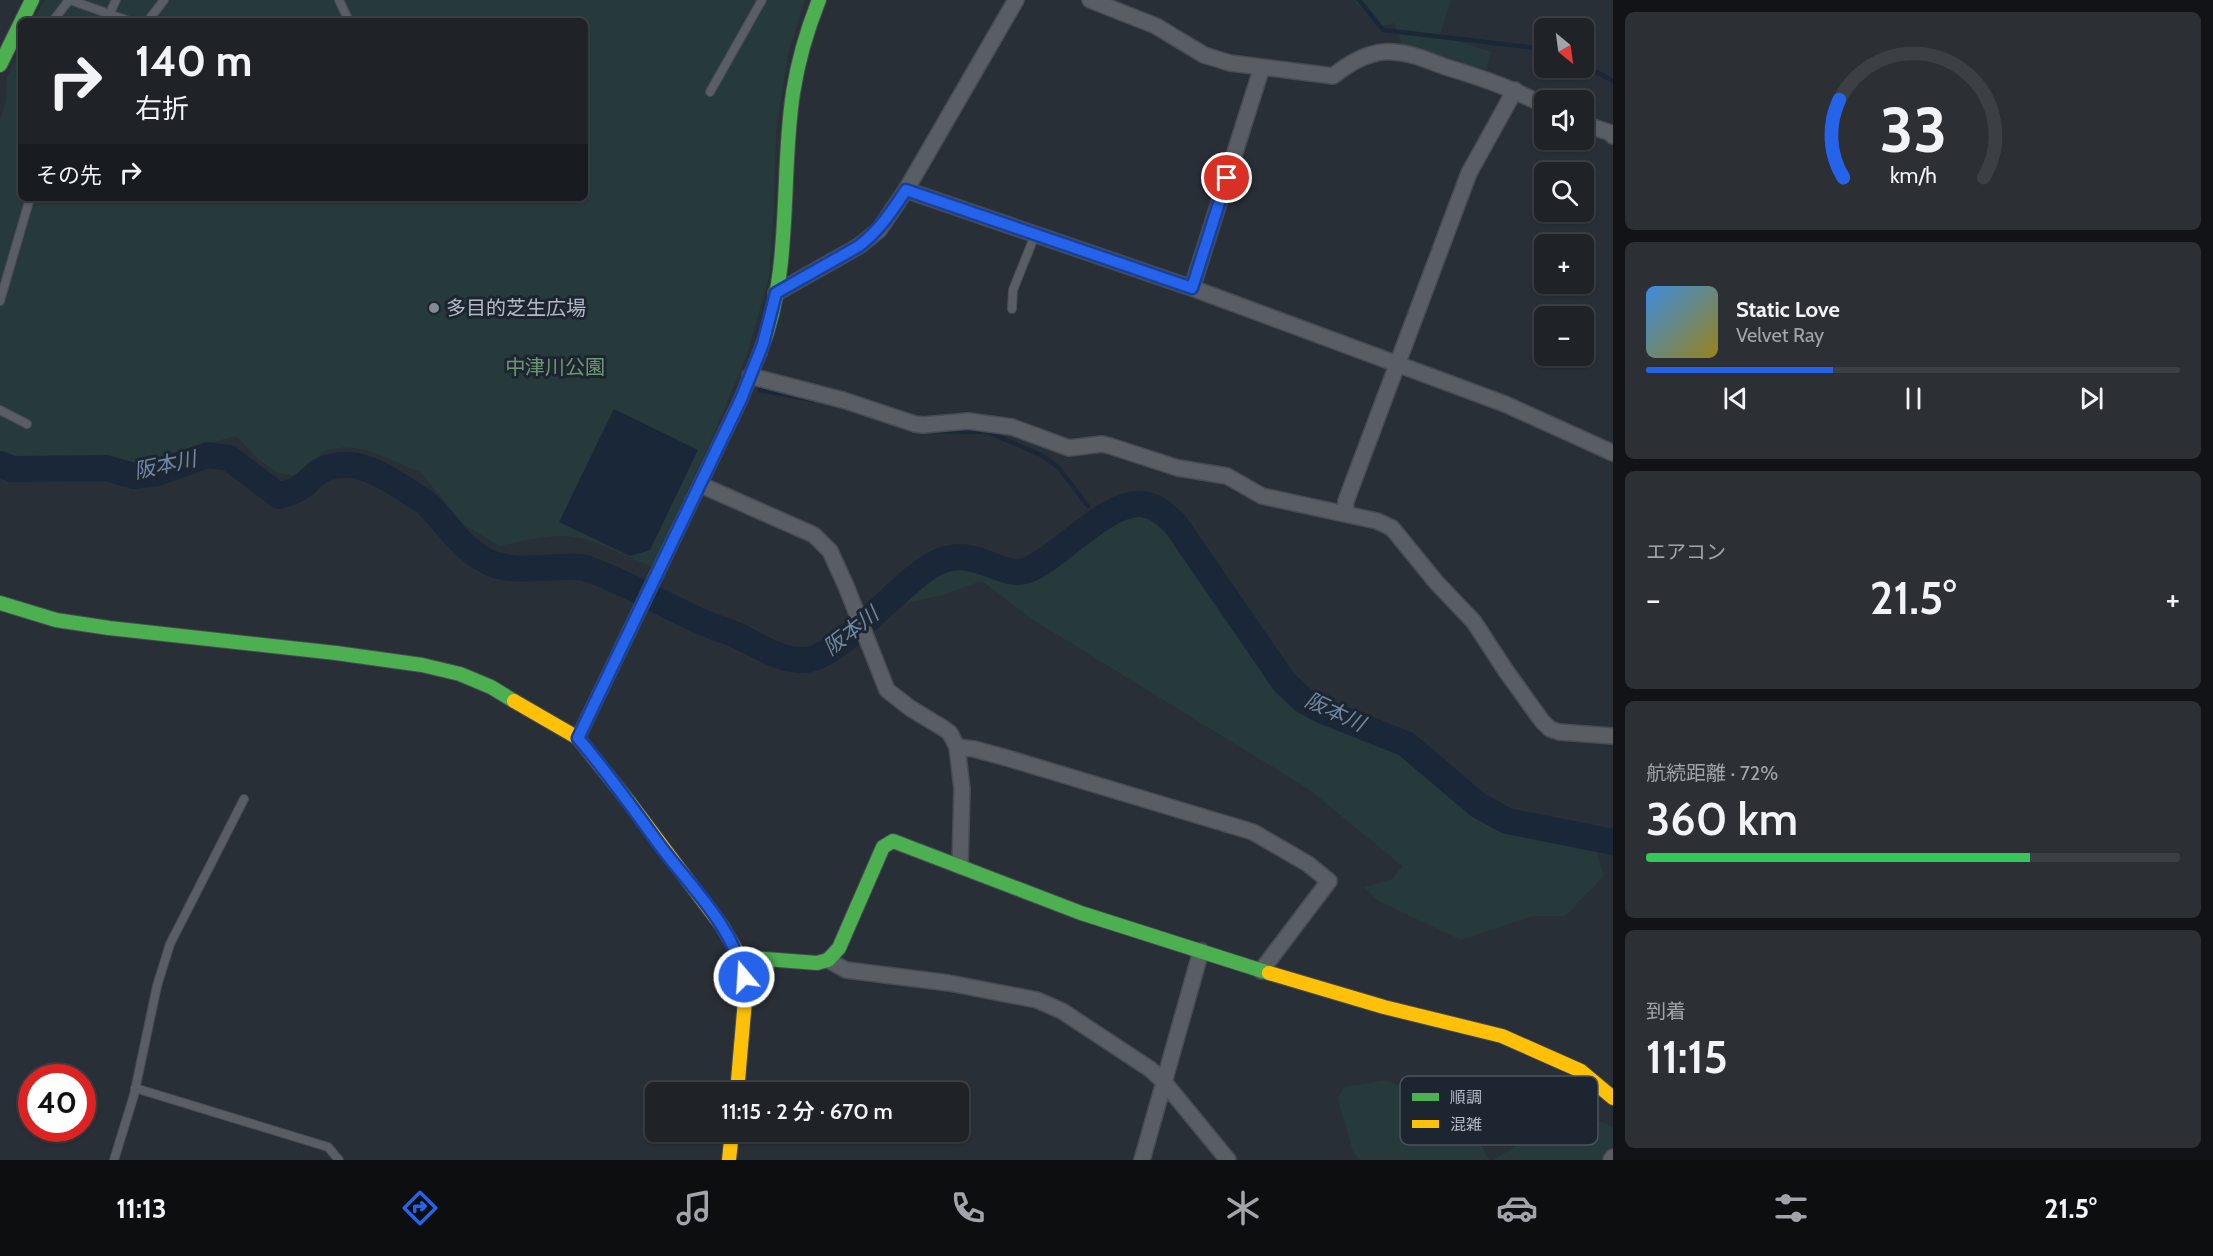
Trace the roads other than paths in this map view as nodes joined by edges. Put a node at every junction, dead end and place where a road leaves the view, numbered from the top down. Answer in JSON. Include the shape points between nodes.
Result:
{"nodes":[{"id":1,"x":32,"y":0,"type":"edge"},
{"id":2,"x":69,"y":0,"type":"edge"},
{"id":3,"x":116,"y":0,"type":"edge"},
{"id":4,"x":164,"y":0,"type":"edge"},
{"id":5,"x":339,"y":0,"type":"edge"},
{"id":6,"x":762,"y":0,"type":"edge"},
{"id":7,"x":819,"y":0,"type":"edge"},
{"id":8,"x":1016,"y":0,"type":"edge"},
{"id":9,"x":1090,"y":0,"type":"edge"},
{"id":10,"x":109,"y":15,"type":"junction"},
{"id":11,"x":23,"y":18,"type":"edge"},
{"id":12,"x":55,"y":18,"type":"edge"},
{"id":13,"x":119,"y":18,"type":"edge"},
{"id":14,"x":150,"y":18,"type":"edge"},
{"id":15,"x":348,"y":18,"type":"edge"},
{"id":16,"x":18,"y":29,"type":"edge"},
{"id":17,"x":0,"y":66,"type":"edge"},
{"id":18,"x":1262,"y":67,"type":"junction"},
{"id":19,"x":1515,"y":90,"type":"junction"},
{"id":20,"x":710,"y":92,"type":"dead end"},
{"id":21,"x":1534,"y":100,"type":"edge"},
{"id":22,"x":1594,"y":127,"type":"edge"},
{"id":23,"x":1613,"y":136,"type":"edge"},
{"id":24,"x":906,"y":190,"type":"junction"},
{"id":25,"x":29,"y":201,"type":"edge"},
{"id":26,"x":1035,"y":235,"type":"junction"},
{"id":27,"x":1192,"y":288,"type":"junction"},
{"id":28,"x":776,"y":293,"type":"junction"},
{"id":29,"x":0,"y":301,"type":"edge"},
{"id":30,"x":1012,"y":309,"type":"dead end"},
{"id":31,"x":1397,"y":365,"type":"junction"},
{"id":32,"x":750,"y":376,"type":"junction"},
{"id":33,"x":0,"y":410,"type":"edge"},
{"id":34,"x":27,"y":424,"type":"dead end"},
{"id":35,"x":1613,"y":453,"type":"edge"},
{"id":36,"x":701,"y":485,"type":"junction"},
{"id":37,"x":1345,"y":514,"type":"junction"},
{"id":38,"x":0,"y":603,"type":"edge"},
{"id":39,"x":1613,"y":736,"type":"edge"},
{"id":40,"x":578,"y":738,"type":"junction"},
{"id":41,"x":957,"y":747,"type":"junction"},
{"id":42,"x":244,"y":800,"type":"dead end"},
{"id":43,"x":960,"y":866,"type":"junction"},
{"id":44,"x":1201,"y":951,"type":"junction"},
{"id":45,"x":740,"y":957,"type":"junction"},
{"id":46,"x":828,"y":960,"type":"junction"},
{"id":47,"x":1261,"y":971,"type":"junction"},
{"id":48,"x":1587,"y":1076,"type":"edge"},
{"id":49,"x":738,"y":1082,"type":"edge"},
{"id":50,"x":1164,"y":1082,"type":"junction"},
{"id":51,"x":1598,"y":1085,"type":"edge"},
{"id":52,"x":135,"y":1088,"type":"junction"},
{"id":53,"x":1613,"y":1098,"type":"edge"},
{"id":54,"x":731,"y":1142,"type":"edge"},
{"id":55,"x":114,"y":1160,"type":"edge"},
{"id":56,"x":339,"y":1160,"type":"edge"},
{"id":57,"x":729,"y":1160,"type":"edge"},
{"id":58,"x":1143,"y":1160,"type":"edge"},
{"id":59,"x":1228,"y":1160,"type":"edge"}],
"edges":[{"from":1,"to":11,"type":"street"},
{"from":2,"to":10,"type":"lane"},
{"from":2,"to":12,"type":"lane"},
{"from":3,"to":10,"type":"lane"},
{"from":4,"to":14,"type":"lane"},
{"from":5,"to":15,"type":"lane"},
{"from":6,"to":20,"type":"lane"},
{"from":7,"to":28,"type":"street","via":[[807,31],[793,93]]},
{"from":8,"to":24,"type":"street"},
{"from":9,"to":18,"type":"street","via":[[1156,26],[1204,55]]},
{"from":10,"to":13,"type":"lane"},
{"from":16,"to":17,"type":"street"},
{"from":18,"to":19,"type":"street","via":[[1334,76],[1348,64],[1370,55],[1406,53]]},
{"from":18,"to":27,"type":"street"},
{"from":19,"to":21,"type":"street"},
{"from":19,"to":31,"type":"street","via":[[1469,173]]},
{"from":22,"to":23,"type":"street"},
{"from":24,"to":26,"type":"street"},
{"from":24,"to":28,"type":"street","via":[[871,237]]},
{"from":25,"to":29,"type":"lane"},
{"from":26,"to":27,"type":"street"},
{"from":26,"to":30,"type":"lane","via":[[1013,290]]},
{"from":27,"to":31,"type":"street"},
{"from":28,"to":32,"type":"street"},
{"from":31,"to":35,"type":"street","via":[[1505,404]]},
{"from":31,"to":37,"type":"street","via":[[1346,501]]},
{"from":32,"to":36,"type":"street"},
{"from":32,"to":37,"type":"street","via":[[915,424],[968,421],[1012,428],[1069,448],[1102,444],[1178,468],[1227,476],[1262,496]]},
{"from":33,"to":34,"type":"lane"},
{"from":36,"to":40,"type":"street"},
{"from":36,"to":41,"type":"street","via":[[814,535],[830,551],[887,690],[950,733]]},
{"from":37,"to":39,"type":"street","via":[[1377,520],[1392,528],[1474,622],[1550,729]]},
{"from":38,"to":40,"type":"street","via":[[56,620],[422,665],[491,687]]},
{"from":40,"to":45,"type":"street","via":[[722,926]]},
{"from":41,"to":43,"type":"street","via":[[962,789]]},
{"from":41,"to":47,"type":"street","via":[[1007,758],[1253,832],[1308,864],[1329,881]]},
{"from":42,"to":52,"type":"lane","via":[[170,944]]},
{"from":43,"to":44,"type":"street","via":[[1081,913]]},
{"from":43,"to":46,"type":"street","via":[[893,841],[883,847],[839,948]]},
{"from":44,"to":47,"type":"street"},
{"from":44,"to":50,"type":"street"},
{"from":45,"to":46,"type":"street","via":[[817,963]]},
{"from":45,"to":49,"type":"street","via":[[745,1000]]},
{"from":46,"to":50,"type":"street","via":[[846,970],[949,983],[1037,1000],[1062,1011]]},
{"from":47,"to":48,"type":"street","via":[[1502,1036]]},
{"from":50,"to":58,"type":"street"},
{"from":50,"to":59,"type":"street"},
{"from":51,"to":53,"type":"street"},
{"from":52,"to":55,"type":"lane"},
{"from":52,"to":56,"type":"lane","via":[[328,1148]]},
{"from":54,"to":57,"type":"street"}]}
